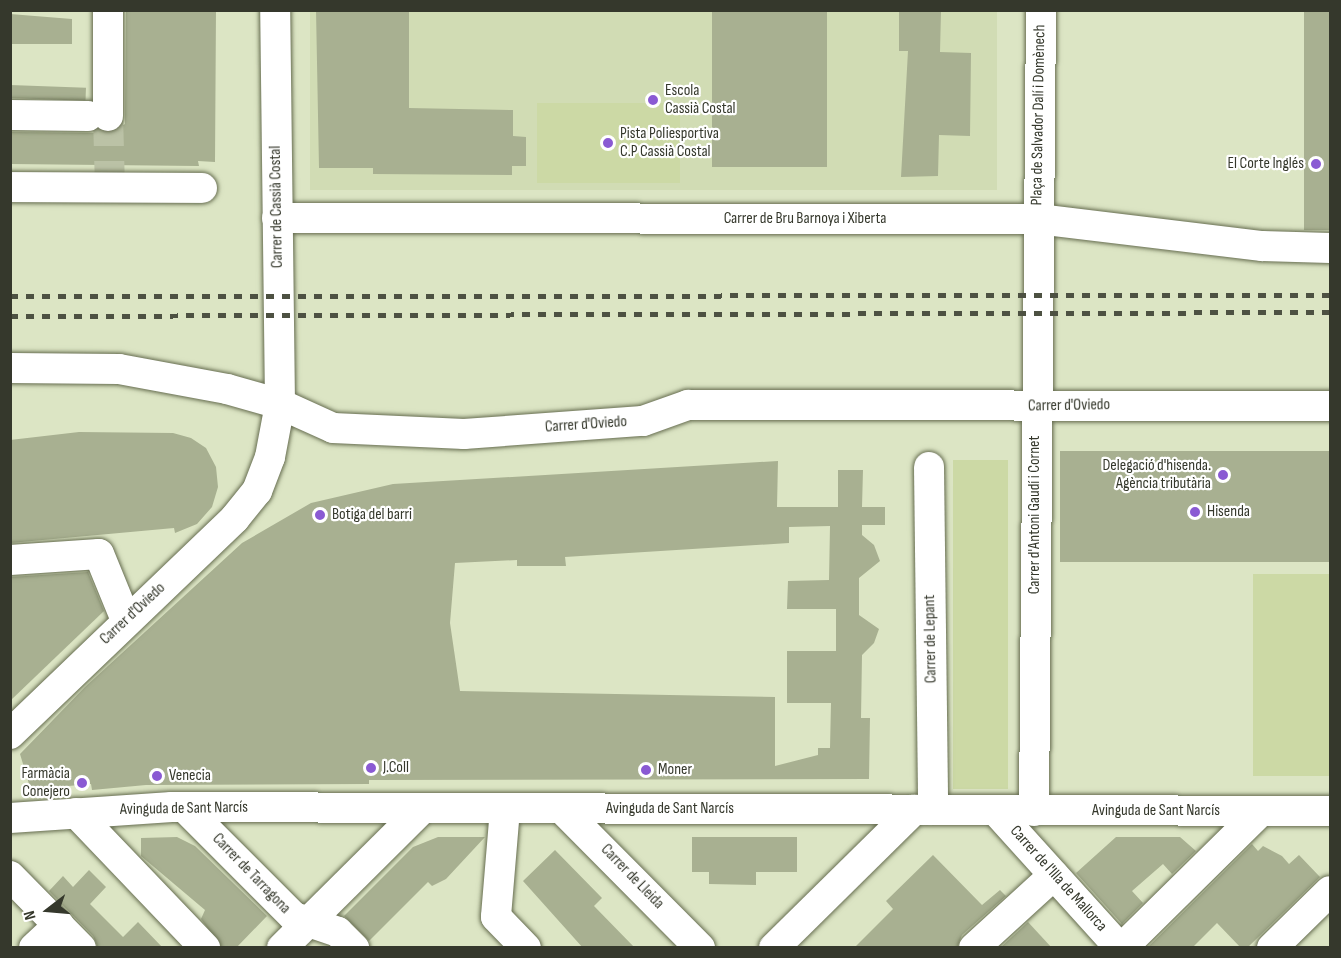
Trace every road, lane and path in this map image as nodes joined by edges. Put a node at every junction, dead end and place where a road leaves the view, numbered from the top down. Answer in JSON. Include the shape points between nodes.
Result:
{"nodes":[{"id":1,"x":108,"y":10,"type":"edge"},
{"id":2,"x":275,"y":10,"type":"edge"},
{"id":3,"x":1041,"y":10,"type":"edge"},
{"id":4,"x":10,"y":115,"type":"edge"},
{"id":5,"x":10,"y":187,"type":"edge"},
{"id":6,"x":202,"y":188,"type":"dead end"},
{"id":7,"x":278,"y":218,"type":"junction"},
{"id":8,"x":1038,"y":219,"type":"junction"},
{"id":9,"x":1330,"y":248,"type":"edge"},
{"id":10,"x":10,"y":368,"type":"edge"},
{"id":11,"x":280,"y":404,"type":"junction"},
{"id":12,"x":1330,"y":406,"type":"edge"},
{"id":13,"x":1035,"y":407,"type":"junction"},
{"id":14,"x":928,"y":467,"type":"dead end"},
{"id":15,"x":10,"y":560,"type":"edge"},
{"id":16,"x":126,"y":620,"type":"junction"},
{"id":17,"x":10,"y":734,"type":"edge"},
{"id":18,"x":184,"y":807,"type":"junction"},
{"id":19,"x":422,"y":809,"type":"junction"},
{"id":20,"x":505,"y":809,"type":"junction"},
{"id":21,"x":562,"y":809,"type":"junction"},
{"id":22,"x":924,"y":810,"type":"junction"},
{"id":23,"x":996,"y":811,"type":"junction"},
{"id":24,"x":1035,"y":811,"type":"junction"},
{"id":25,"x":1261,"y":811,"type":"junction"},
{"id":26,"x":1330,"y":811,"type":"edge"},
{"id":27,"x":76,"y":813,"type":"junction"},
{"id":28,"x":11,"y":818,"type":"edge"},
{"id":29,"x":1054,"y":874,"type":"junction"},
{"id":30,"x":10,"y":876,"type":"edge"},
{"id":31,"x":1330,"y":891,"type":"edge"},
{"id":32,"x":308,"y":921,"type":"junction"},
{"id":33,"x":59,"y":925,"type":"junction"},
{"id":34,"x":34,"y":948,"type":"edge"},
{"id":35,"x":81,"y":948,"type":"edge"},
{"id":36,"x":205,"y":948,"type":"edge"},
{"id":37,"x":282,"y":948,"type":"edge"},
{"id":38,"x":354,"y":948,"type":"edge"},
{"id":39,"x":526,"y":948,"type":"edge"},
{"id":40,"x":700,"y":948,"type":"edge"},
{"id":41,"x":774,"y":948,"type":"edge"},
{"id":42,"x":974,"y":948,"type":"edge"},
{"id":43,"x":1121,"y":948,"type":"edge"},
{"id":44,"x":1272,"y":948,"type":"edge"}],
"edges":[{"from":1,"to":4,"type":"street","via":[[98,116]]},
{"from":2,"to":7,"type":"street","name":"Carrer de Cassià Costal"},
{"from":3,"to":8,"type":"street","name":"Plaça de Salvador Dalí i Domènech"},
{"from":5,"to":6,"type":"street"},
{"from":7,"to":8,"type":"street","name":"Carrer de Bru Barnoya i Xiberta"},
{"from":7,"to":11,"type":"street","name":"Carrer de Cassià Costal"},
{"from":8,"to":9,"type":"street","name":"Carrer de Bru Barnoya i Xiberta","via":[[1262,246]]},
{"from":8,"to":13,"type":"street","name":"Carrer d'Antoni Gaudí i Cornet"},
{"from":10,"to":11,"type":"street","via":[[119,369],[227,388]]},
{"from":11,"to":13,"type":"street","name":"Carrer d'Oviedo","via":[[333,428],[464,434],[643,422],[688,405]]},
{"from":11,"to":16,"type":"street","name":"Carrer d'Oviedo","via":[[270,457],[256,491],[235,518]]},
{"from":12,"to":13,"type":"street","name":"Carrer d'Oviedo"},
{"from":13,"to":24,"type":"street","name":"Carrer d'Antoni Gaudí i Cornet"},
{"from":14,"to":22,"type":"street","name":"Carrer de Lepant"},
{"from":15,"to":16,"type":"street","via":[[99,554]]},
{"from":16,"to":17,"type":"street","name":"Carrer d'Oviedo"},
{"from":18,"to":19,"type":"street","name":"Avinguda de Sant Narcís"},
{"from":18,"to":27,"type":"street","name":"Avinguda de Sant Narcís"},
{"from":18,"to":32,"type":"street","name":"Carrer de Tarragona","via":[[294,917]]},
{"from":19,"to":20,"type":"street","name":"Avinguda de Sant Narcís"},
{"from":19,"to":32,"type":"street"},
{"from":20,"to":21,"type":"street","name":"Avinguda de Sant Narcís"},
{"from":20,"to":39,"type":"street","via":[[496,917]]},
{"from":21,"to":22,"type":"street","name":"Avinguda de Sant Narcís"},
{"from":21,"to":40,"type":"street","name":"Carrer de Lleida"},
{"from":22,"to":23,"type":"street","name":"Avinguda de Sant Narcís"},
{"from":22,"to":41,"type":"street"},
{"from":23,"to":24,"type":"street","name":"Avinguda de Sant Narcís"},
{"from":23,"to":29,"type":"street","name":"Carrer de l'Illa de Mallorca"},
{"from":24,"to":25,"type":"street","name":"Avinguda de Sant Narcís"},
{"from":25,"to":26,"type":"street","name":"Avinguda de Sant Narcís"},
{"from":25,"to":43,"type":"street"},
{"from":27,"to":28,"type":"street","name":"Avinguda de Sant Narcís"},
{"from":27,"to":36,"type":"street"},
{"from":29,"to":42,"type":"street"},
{"from":29,"to":43,"type":"street","name":"Carrer de l'Illa de Mallorca"},
{"from":30,"to":33,"type":"street"},
{"from":31,"to":44,"type":"street"},
{"from":32,"to":37,"type":"street"},
{"from":32,"to":38,"type":"street","name":"Carrer de Tarragona","via":[[338,932]]},
{"from":33,"to":34,"type":"street"},
{"from":33,"to":35,"type":"street"}]}
